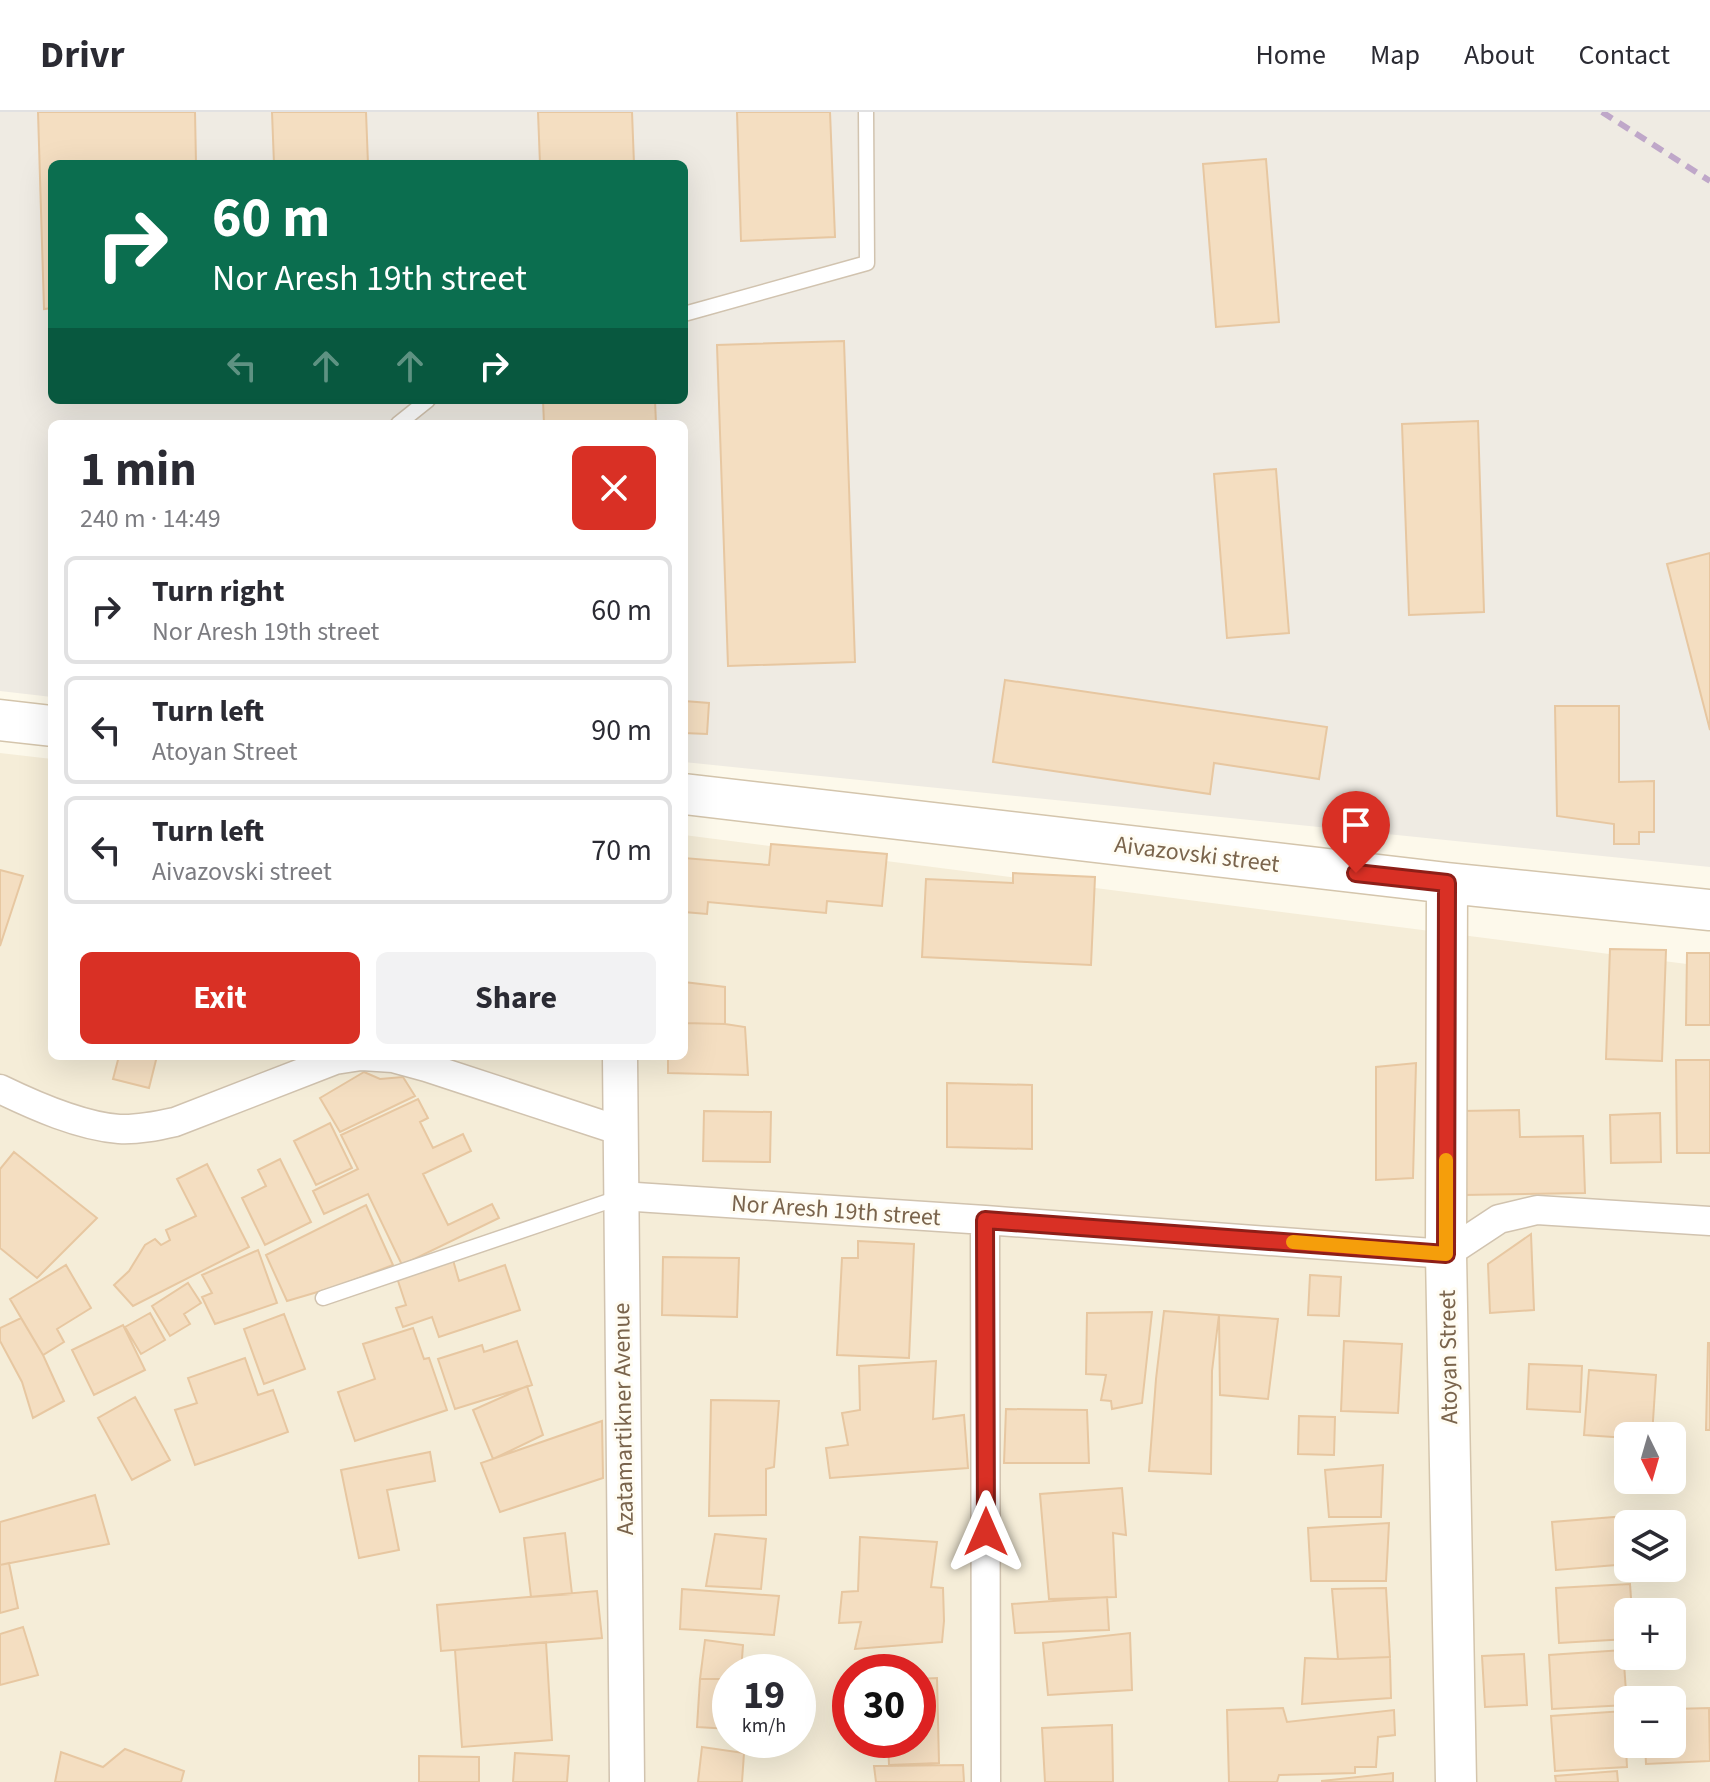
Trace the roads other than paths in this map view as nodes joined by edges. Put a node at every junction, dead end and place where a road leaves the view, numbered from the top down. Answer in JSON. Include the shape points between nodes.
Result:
{"nodes":[{"id":1,"x":866,"y":112,"type":"edge"},
{"id":2,"x":688,"y":313,"type":"edge"},
{"id":3,"x":423,"y":404,"type":"edge"},
{"id":4,"x":403,"y":420,"type":"edge"},
{"id":5,"x":0,"y":720,"type":"edge"},
{"id":6,"x":48,"y":726,"type":"edge"},
{"id":7,"x":688,"y":794,"type":"edge"},
{"id":8,"x":1447,"y":883,"type":"junction"},
{"id":9,"x":1710,"y":910,"type":"edge"},
{"id":10,"x":335,"y":1060,"type":"edge"},
{"id":11,"x":400,"y":1060,"type":"edge"},
{"id":12,"x":620,"y":1060,"type":"edge"},
{"id":13,"x":0,"y":1089,"type":"edge"},
{"id":14,"x":621,"y":1131,"type":"junction"},
{"id":15,"x":621,"y":1196,"type":"junction"},
{"id":16,"x":985,"y":1220,"type":"junction"},
{"id":17,"x":1710,"y":1221,"type":"edge"},
{"id":18,"x":1446,"y":1254,"type":"junction"},
{"id":19,"x":323,"y":1298,"type":"dead end"},
{"id":20,"x":627,"y":1782,"type":"edge"},
{"id":21,"x":986,"y":1782,"type":"edge"},
{"id":22,"x":1456,"y":1782,"type":"edge"}],
"edges":[{"from":1,"to":2,"type":"lane","via":[[867,263]]},
{"from":3,"to":4,"type":"lane"},
{"from":5,"to":6,"type":"main road"},
{"from":7,"to":8,"type":"main road","name":"Aivazovski street"},
{"from":8,"to":9,"type":"main road","name":"Aivazovski street"},
{"from":8,"to":18,"type":"main road","name":"Atoyan Street"},
{"from":10,"to":13,"type":"street","via":[[148,1128],[91,1125]]},
{"from":11,"to":14,"type":"street"},
{"from":12,"to":14,"type":"street","name":"Azatamartikner Avenue"},
{"from":14,"to":15,"type":"street","name":"Azatamartikner Avenue"},
{"from":15,"to":16,"type":"street","name":"Nor Aresh 19th street"},
{"from":15,"to":19,"type":"lane"},
{"from":15,"to":20,"type":"street","name":"Azatamartikner Avenue"},
{"from":16,"to":18,"type":"street","name":"Nor Aresh 19th street"},
{"from":16,"to":21,"type":"street"},
{"from":17,"to":18,"type":"street","via":[[1537,1210],[1499,1219]]},
{"from":18,"to":22,"type":"main road","name":"Atoyan Street"}]}
